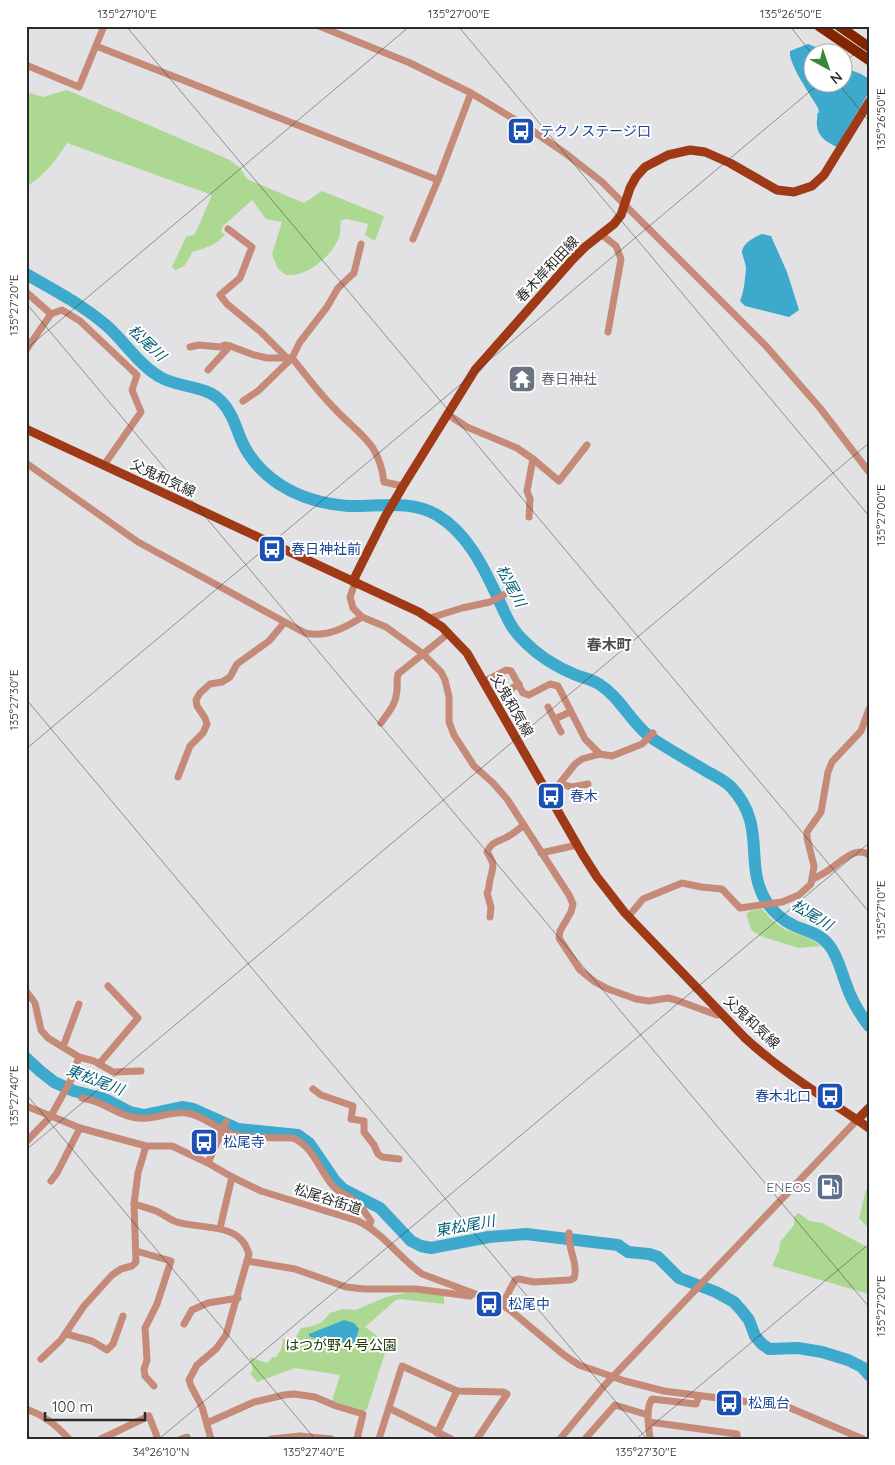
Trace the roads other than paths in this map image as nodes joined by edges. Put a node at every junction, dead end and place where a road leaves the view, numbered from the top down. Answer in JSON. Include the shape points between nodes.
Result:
{"nodes":[{"id":1,"x":104,"y":26,"type":"edge"},
{"id":2,"x":319,"y":26,"type":"edge"},
{"id":3,"x":819,"y":26,"type":"edge"},
{"id":4,"x":838,"y":26,"type":"edge"},
{"id":5,"x":96,"y":46,"type":"junction"},
{"id":6,"x":869,"y":47,"type":"edge"},
{"id":7,"x":869,"y":60,"type":"edge"},
{"id":8,"x":26,"y":65,"type":"edge"},
{"id":9,"x":471,"y":93,"type":"junction"},
{"id":10,"x":869,"y":102,"type":"edge"},
{"id":11,"x":438,"y":180,"type":"junction"},
{"id":12,"x":624,"y":203,"type":"junction"},
{"id":13,"x":228,"y":229,"type":"dead end"},
{"id":14,"x":602,"y":235,"type":"junction"},
{"id":15,"x":413,"y":239,"type":"dead end"},
{"id":16,"x":361,"y":244,"type":"dead end"},
{"id":17,"x":26,"y":292,"type":"edge"},
{"id":18,"x":51,"y":314,"type":"junction"},
{"id":19,"x":608,"y":332,"type":"dead end"},
{"id":20,"x":230,"y":346,"type":"junction"},
{"id":21,"x":190,"y":347,"type":"dead end"},
{"id":22,"x":26,"y":350,"type":"edge"},
{"id":23,"x":289,"y":358,"type":"junction"},
{"id":24,"x":208,"y":370,"type":"dead end"},
{"id":25,"x":243,"y":401,"type":"dead end"},
{"id":26,"x":447,"y":414,"type":"junction"},
{"id":27,"x":26,"y":429,"type":"edge"},
{"id":28,"x":587,"y":445,"type":"dead end"},
{"id":29,"x":533,"y":459,"type":"junction"},
{"id":30,"x":26,"y":463,"type":"edge"},
{"id":31,"x":104,"y":465,"type":"junction"},
{"id":32,"x":869,"y":472,"type":"edge"},
{"id":33,"x":401,"y":489,"type":"junction"},
{"id":34,"x":529,"y":517,"type":"dead end"},
{"id":35,"x":354,"y":583,"type":"junction"},
{"id":36,"x":505,"y":594,"type":"dead end"},
{"id":37,"x":362,"y":617,"type":"junction"},
{"id":38,"x":430,"y":618,"type":"junction"},
{"id":39,"x":284,"y":623,"type":"junction"},
{"id":40,"x":449,"y":632,"type":"junction"},
{"id":41,"x":422,"y":653,"type":"junction"},
{"id":42,"x":483,"y":682,"type":"junction"},
{"id":43,"x":519,"y":684,"type":"junction"},
{"id":44,"x":509,"y":690,"type":"dead end"},
{"id":45,"x":548,"y":707,"type":"dead end"},
{"id":46,"x":869,"y":709,"type":"edge"},
{"id":47,"x":570,"y":712,"type":"junction"},
{"id":48,"x":555,"y":720,"type":"junction"},
{"id":49,"x":381,"y":723,"type":"dead end"},
{"id":50,"x":561,"y":732,"type":"dead end"},
{"id":51,"x":653,"y":733,"type":"dead end"},
{"id":52,"x":600,"y":754,"type":"junction"},
{"id":53,"x":178,"y":778,"type":"dead end"},
{"id":54,"x":588,"y":784,"type":"dead end"},
{"id":55,"x":557,"y":787,"type":"junction"},
{"id":56,"x":547,"y":794,"type":"junction"},
{"id":57,"x":524,"y":825,"type":"junction"},
{"id":58,"x":577,"y":845,"type":"junction"},
{"id":59,"x":541,"y":853,"type":"junction"},
{"id":60,"x":869,"y":855,"type":"edge"},
{"id":61,"x":812,"y":879,"type":"junction"},
{"id":62,"x":490,"y":917,"type":"dead end"},
{"id":63,"x":628,"y":917,"type":"junction"},
{"id":64,"x":108,"y":986,"type":"dead end"},
{"id":65,"x":26,"y":991,"type":"edge"},
{"id":66,"x":79,"y":1004,"type":"dead end"},
{"id":67,"x":721,"y":1014,"type":"junction"},
{"id":68,"x":63,"y":1047,"type":"junction"},
{"id":69,"x":79,"y":1057,"type":"junction"},
{"id":70,"x":99,"y":1064,"type":"junction"},
{"id":71,"x":141,"y":1072,"type":"dead end"},
{"id":72,"x":313,"y":1089,"type":"dead end"},
{"id":73,"x":82,"y":1098,"type":"dead end"},
{"id":74,"x":26,"y":1106,"type":"edge"},
{"id":75,"x":869,"y":1108,"type":"edge"},
{"id":76,"x":51,"y":1116,"type":"junction"},
{"id":77,"x":858,"y":1120,"type":"junction"},
{"id":78,"x":225,"y":1126,"type":"junction"},
{"id":79,"x":80,"y":1128,"type":"junction"},
{"id":80,"x":869,"y":1128,"type":"edge"},
{"id":81,"x":26,"y":1142,"type":"edge"},
{"id":82,"x":146,"y":1146,"type":"junction"},
{"id":83,"x":400,"y":1160,"type":"dead end"},
{"id":84,"x":208,"y":1162,"type":"junction"},
{"id":85,"x":232,"y":1177,"type":"junction"},
{"id":86,"x":51,"y":1181,"type":"dead end"},
{"id":87,"x":134,"y":1204,"type":"junction"},
{"id":88,"x":369,"y":1226,"type":"junction"},
{"id":89,"x":220,"y":1228,"type":"junction"},
{"id":90,"x":569,"y":1233,"type":"dead end"},
{"id":91,"x":136,"y":1252,"type":"junction"},
{"id":92,"x":247,"y":1261,"type":"junction"},
{"id":93,"x":483,"y":1297,"type":"junction"},
{"id":94,"x":238,"y":1298,"type":"junction"},
{"id":95,"x":502,"y":1305,"type":"junction"},
{"id":96,"x":123,"y":1316,"type":"dead end"},
{"id":97,"x":184,"y":1324,"type":"dead end"},
{"id":98,"x":66,"y":1334,"type":"junction"},
{"id":99,"x":41,"y":1359,"type":"dead end"},
{"id":100,"x":613,"y":1377,"type":"junction"},
{"id":101,"x":154,"y":1386,"type":"dead end"},
{"id":102,"x":457,"y":1391,"type":"junction"},
{"id":103,"x":699,"y":1396,"type":"junction"},
{"id":104,"x":389,"y":1408,"type":"junction"},
{"id":105,"x":26,"y":1409,"type":"edge"},
{"id":106,"x":648,"y":1419,"type":"junction"},
{"id":107,"x":207,"y":1423,"type":"junction"},
{"id":108,"x":437,"y":1433,"type":"junction"},
{"id":109,"x":111,"y":1437,"type":"edge"},
{"id":110,"x":68,"y":1439,"type":"edge"},
{"id":111,"x":101,"y":1439,"type":"edge"},
{"id":112,"x":158,"y":1439,"type":"edge"},
{"id":113,"x":181,"y":1439,"type":"edge"},
{"id":114,"x":187,"y":1439,"type":"edge"},
{"id":115,"x":211,"y":1439,"type":"edge"},
{"id":116,"x":271,"y":1439,"type":"edge"},
{"id":117,"x":331,"y":1439,"type":"edge"},
{"id":118,"x":357,"y":1439,"type":"edge"},
{"id":119,"x":379,"y":1439,"type":"edge"},
{"id":120,"x":451,"y":1439,"type":"edge"},
{"id":121,"x":477,"y":1439,"type":"edge"},
{"id":122,"x":560,"y":1439,"type":"edge"},
{"id":123,"x":585,"y":1439,"type":"edge"},
{"id":124,"x":650,"y":1439,"type":"edge"},
{"id":125,"x":738,"y":1439,"type":"edge"},
{"id":126,"x":863,"y":1439,"type":"edge"}],
"edges":[{"from":1,"to":5,"type":"street"},
{"from":2,"to":9,"type":"street","via":[[410,63]]},
{"from":3,"to":7,"type":"highway"},
{"from":4,"to":6,"type":"highway"},
{"from":5,"to":8,"type":"street","via":[[79,87]]},
{"from":5,"to":11,"type":"street"},
{"from":9,"to":11,"type":"street"},
{"from":9,"to":12,"type":"street","via":[[565,153]]},
{"from":10,"to":12,"type":"main road","name":"春木岸和田線","via":[[824,175],[812,186],[794,192],[777,190],[705,152],[690,150],[668,155],[645,167],[636,177]]},
{"from":11,"to":15,"type":"street"},
{"from":12,"to":14,"type":"main road","name":"春木岸和田線","via":[[621,215]]},
{"from":12,"to":32,"type":"street","via":[[784,365]]},
{"from":13,"to":23,"type":"street","via":[[252,247],[240,278],[220,295]]},
{"from":14,"to":19,"type":"street","via":[[616,246],[621,259]]},
{"from":14,"to":26,"type":"main road","name":"春木岸和田線","via":[[585,247],[492,349]]},
{"from":16,"to":23,"type":"street","via":[[354,273],[338,288]]},
{"from":17,"to":18,"type":"street"},
{"from":18,"to":22,"type":"street"},
{"from":18,"to":31,"type":"street","via":[[62,310],[80,321],[137,376],[132,390],[141,412]]},
{"from":20,"to":21,"type":"street"},
{"from":20,"to":23,"type":"street","via":[[267,358]]},
{"from":20,"to":24,"type":"street"},
{"from":23,"to":25,"type":"street","via":[[258,391]]},
{"from":23,"to":33,"type":"street","via":[[334,409],[373,446],[384,482]]},
{"from":26,"to":29,"type":"street"},
{"from":26,"to":33,"type":"main road","name":"春木岸和田線"},
{"from":27,"to":31,"type":"main road","name":"父鬼和気線"},
{"from":28,"to":29,"type":"street","via":[[559,481]]},
{"from":29,"to":34,"type":"street","via":[[527,491]]},
{"from":30,"to":39,"type":"street","via":[[138,542]]},
{"from":31,"to":35,"type":"main road","name":"父鬼和気線"},
{"from":33,"to":35,"type":"main road","name":"春木岸和田線"},
{"from":35,"to":37,"type":"street","via":[[350,597],[353,608]]},
{"from":35,"to":38,"type":"main road","name":"父鬼和気線"},
{"from":36,"to":38,"type":"street","via":[[490,602]]},
{"from":37,"to":39,"type":"street","via":[[344,628],[315,635]]},
{"from":37,"to":41,"type":"street","via":[[386,627]]},
{"from":38,"to":40,"type":"main road","name":"父鬼和気線"},
{"from":39,"to":53,"type":"street","via":[[269,641],[237,664],[230,677],[210,684],[200,693],[197,706],[207,724],[190,746]]},
{"from":40,"to":41,"type":"street"},
{"from":40,"to":42,"type":"main road","name":"父鬼和気線","via":[[467,653]]},
{"from":41,"to":49,"type":"street","via":[[398,674],[395,705]]},
{"from":41,"to":57,"type":"street","via":[[446,680],[449,722],[454,735],[474,766],[507,799]]},
{"from":42,"to":43,"type":"street","via":[[506,670],[511,671]]},
{"from":42,"to":56,"type":"main road","name":"父鬼和気線"},
{"from":43,"to":44,"type":"street"},
{"from":43,"to":47,"type":"street","via":[[523,693],[529,695],[550,684],[561,686]]},
{"from":45,"to":48,"type":"street"},
{"from":46,"to":61,"type":"street","via":[[861,731],[832,762],[820,812],[807,832],[814,866]]},
{"from":47,"to":48,"type":"street"},
{"from":47,"to":52,"type":"street","via":[[585,739]]},
{"from":48,"to":50,"type":"street"},
{"from":51,"to":52,"type":"street","via":[[642,744],[612,756]]},
{"from":52,"to":55,"type":"street","via":[[575,764]]},
{"from":54,"to":55,"type":"street"},
{"from":55,"to":56,"type":"street"},
{"from":56,"to":58,"type":"main road","name":"父鬼和気線"},
{"from":57,"to":59,"type":"street"},
{"from":57,"to":62,"type":"street","via":[[490,846],[488,852],[494,862],[487,893]]},
{"from":58,"to":59,"type":"street"},
{"from":58,"to":63,"type":"main road","name":"父鬼和気線"},
{"from":59,"to":67,"type":"street","via":[[573,904],[559,938],[580,970],[608,989],[636,999],[668,998]]},
{"from":60,"to":61,"type":"street","via":[[865,852],[851,854]]},
{"from":61,"to":63,"type":"street","via":[[805,891],[782,902],[740,908],[722,889],[682,883],[643,899]]},
{"from":63,"to":67,"type":"main road","name":"父鬼和気線"},
{"from":64,"to":70,"type":"street","via":[[138,1018]]},
{"from":65,"to":68,"type":"street","via":[[35,1003],[41,1030]]},
{"from":66,"to":68,"type":"street"},
{"from":67,"to":77,"type":"main road","name":"父鬼和気線","via":[[759,1051]]},
{"from":68,"to":69,"type":"street"},
{"from":69,"to":70,"type":"street"},
{"from":69,"to":76,"type":"street","via":[[71,1080]]},
{"from":70,"to":71,"type":"street","via":[[113,1072]]},
{"from":72,"to":83,"type":"street","via":[[353,1106],[352,1119],[364,1121],[364,1132],[378,1154]]},
{"from":73,"to":78,"type":"street","via":[[133,1118],[146,1119],[184,1112]]},
{"from":74,"to":76,"type":"street","name":"松尾谷街道"},
{"from":75,"to":77,"type":"main road"},
{"from":76,"to":79,"type":"street","name":"松尾谷街道"},
{"from":76,"to":81,"type":"street"},
{"from":77,"to":80,"type":"main road","name":"父鬼和気線"},
{"from":77,"to":100,"type":"street"},
{"from":78,"to":84,"type":"street"},
{"from":78,"to":88,"type":"street","via":[[237,1135],[300,1141],[313,1154],[333,1186],[364,1210],[371,1221]]},
{"from":79,"to":82,"type":"street","name":"松尾谷街道"},
{"from":79,"to":86,"type":"street"},
{"from":82,"to":84,"type":"street","name":"松尾谷街道","via":[[172,1146]]},
{"from":82,"to":87,"type":"street"},
{"from":84,"to":85,"type":"street","name":"松尾谷街道"},
{"from":85,"to":88,"type":"street","name":"松尾谷街道","via":[[261,1191]]},
{"from":85,"to":89,"type":"street"},
{"from":87,"to":89,"type":"street","via":[[176,1221]]},
{"from":87,"to":91,"type":"street"},
{"from":88,"to":93,"type":"street","name":"松尾谷街道","via":[[422,1274]]},
{"from":89,"to":92,"type":"street","via":[[242,1239],[249,1254]]},
{"from":90,"to":95,"type":"street","via":[[574,1278],[534,1282],[515,1280]]},
{"from":91,"to":98,"type":"street","via":[[136,1262],[112,1275],[84,1306]]},
{"from":91,"to":101,"type":"street","via":[[171,1261],[157,1304],[145,1328],[147,1360],[144,1369]]},
{"from":92,"to":93,"type":"street","via":[[295,1269],[364,1289],[416,1289]]},
{"from":92,"to":94,"type":"street"},
{"from":93,"to":95,"type":"street","name":"松尾谷街道"},
{"from":94,"to":97,"type":"street","via":[[208,1303],[192,1310]]},
{"from":94,"to":107,"type":"street","via":[[226,1335],[216,1350],[197,1365],[189,1380]]},
{"from":95,"to":100,"type":"street","name":"松尾谷街道","via":[[571,1360]]},
{"from":96,"to":98,"type":"street","via":[[113,1344],[107,1350],[92,1341]]},
{"from":98,"to":99,"type":"street"},
{"from":100,"to":103,"type":"street","name":"松尾谷街道","via":[[664,1391]]},
{"from":100,"to":122,"type":"street"},
{"from":102,"to":104,"type":"street","via":[[402,1363]]},
{"from":102,"to":108,"type":"street"},
{"from":102,"to":121,"type":"street","via":[[507,1394]]},
{"from":103,"to":106,"type":"street","via":[[696,1404],[652,1399]]},
{"from":103,"to":126,"type":"street","name":"松尾谷街道","via":[[788,1407]]},
{"from":104,"to":108,"type":"street"},
{"from":104,"to":119,"type":"street"},
{"from":105,"to":110,"type":"street","via":[[48,1419]]},
{"from":106,"to":123,"type":"street","via":[[615,1404]]},
{"from":106,"to":124,"type":"street"},
{"from":106,"to":125,"type":"street","via":[[737,1434]]},
{"from":107,"to":115,"type":"street"},
{"from":107,"to":118,"type":"street","via":[[264,1398],[294,1394],[315,1397],[363,1414]]},
{"from":108,"to":120,"type":"street"},
{"from":109,"to":111,"type":"street"},
{"from":109,"to":112,"type":"street","via":[[149,1416]]},
{"from":113,"to":114,"type":"street"},
{"from":116,"to":117,"type":"street","via":[[300,1436]]}]}
